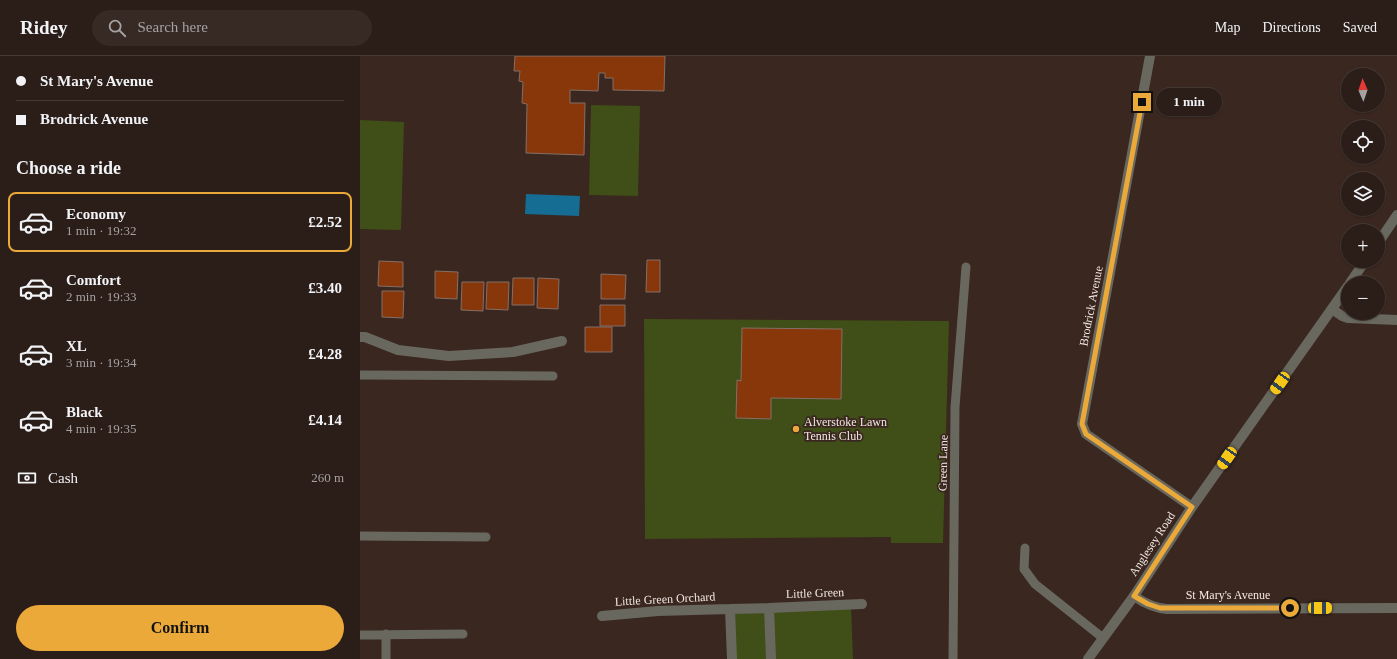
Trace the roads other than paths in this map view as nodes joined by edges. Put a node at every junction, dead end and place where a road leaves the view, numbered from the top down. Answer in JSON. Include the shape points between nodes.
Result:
{"nodes":[{"id":1,"x":1150,"y":56,"type":"edge"},
{"id":2,"x":1397,"y":215,"type":"edge"},
{"id":3,"x":1385,"y":233,"type":"edge"},
{"id":4,"x":966,"y":267,"type":"dead end"},
{"id":5,"x":1341,"y":296,"type":"edge"},
{"id":6,"x":1332,"y":309,"type":"junction"},
{"id":7,"x":1397,"y":320,"type":"edge"},
{"id":8,"x":360,"y":337,"type":"edge"},
{"id":9,"x":562,"y":341,"type":"dead end"},
{"id":10,"x":360,"y":374,"type":"edge"},
{"id":11,"x":553,"y":376,"type":"dead end"},
{"id":12,"x":1192,"y":507,"type":"junction"},
{"id":13,"x":360,"y":536,"type":"edge"},
{"id":14,"x":486,"y":537,"type":"dead end"},
{"id":15,"x":1025,"y":548,"type":"dead end"},
{"id":16,"x":1134,"y":596,"type":"junction"},
{"id":17,"x":862,"y":604,"type":"dead end"},
{"id":18,"x":770,"y":608,"type":"junction"},
{"id":19,"x":1397,"y":608,"type":"edge"},
{"id":20,"x":730,"y":609,"type":"junction"},
{"id":21,"x":602,"y":616,"type":"dead end"},
{"id":22,"x":386,"y":634,"type":"junction"},
{"id":23,"x":463,"y":634,"type":"dead end"},
{"id":24,"x":360,"y":635,"type":"edge"},
{"id":25,"x":1103,"y":638,"type":"junction"},
{"id":26,"x":386,"y":659,"type":"edge"},
{"id":27,"x":732,"y":659,"type":"edge"},
{"id":28,"x":771,"y":659,"type":"edge"},
{"id":29,"x":952,"y":659,"type":"edge"},
{"id":30,"x":1088,"y":659,"type":"edge"}],
"edges":[{"from":1,"to":12,"type":"street","name":"Brodrick Avenue","via":[[1082,424],[1086,434]]},
{"from":2,"to":3,"type":"street"},
{"from":4,"to":29,"type":"lane","name":"Green Lane","via":[[955,407]]},
{"from":5,"to":6,"type":"street","name":"Anglesey Road"},
{"from":6,"to":7,"type":"street","via":[[1348,318]]},
{"from":6,"to":12,"type":"street","name":"Anglesey Road"},
{"from":8,"to":9,"type":"street","via":[[398,350],[450,356],[513,352]]},
{"from":10,"to":11,"type":"lane"},
{"from":12,"to":16,"type":"street","name":"Anglesey Road"},
{"from":13,"to":14,"type":"lane"},
{"from":15,"to":25,"type":"lane","via":[[1024,569],[1035,584]]},
{"from":16,"to":19,"type":"street","name":"St Mary's Avenue","via":[[1148,604],[1167,609]]},
{"from":16,"to":25,"type":"street","name":"Anglesey Road"},
{"from":17,"to":18,"type":"street","name":"Little Green"},
{"from":18,"to":20,"type":"street","name":"Little Green"},
{"from":18,"to":28,"type":"street","name":"Little Green"},
{"from":20,"to":21,"type":"street","name":"Little Green Orchard"},
{"from":20,"to":27,"type":"street"},
{"from":22,"to":23,"type":"lane"},
{"from":22,"to":24,"type":"lane"},
{"from":22,"to":26,"type":"lane"},
{"from":25,"to":30,"type":"street","name":"Anglesey Road"}]}
